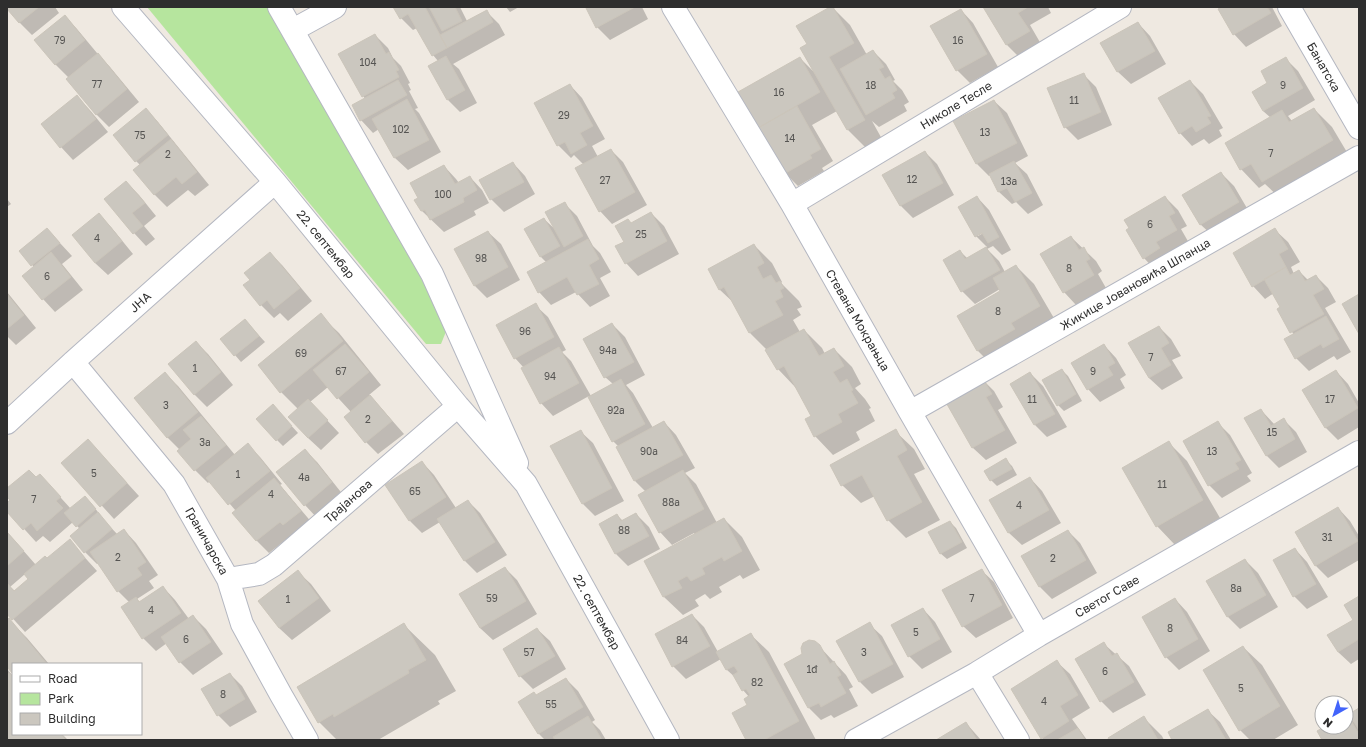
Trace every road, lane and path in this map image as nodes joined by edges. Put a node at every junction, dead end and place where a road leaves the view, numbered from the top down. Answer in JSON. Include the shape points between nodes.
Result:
{"nodes":[{"id":1,"x":123,"y":7,"type":"edge"},
{"id":2,"x":279,"y":7,"type":"edge"},
{"id":3,"x":335,"y":7,"type":"edge"},
{"id":4,"x":673,"y":7,"type":"edge"},
{"id":5,"x":1120,"y":7,"type":"edge"},
{"id":6,"x":1289,"y":7,"type":"edge"},
{"id":7,"x":293,"y":30,"type":"junction"},
{"id":8,"x":1359,"y":128,"type":"edge"},
{"id":9,"x":1359,"y":157,"type":"edge"},
{"id":10,"x":275,"y":182,"type":"junction"},
{"id":11,"x":792,"y":204,"type":"junction"},
{"id":12,"x":73,"y":362,"type":"junction"},
{"id":13,"x":458,"y":406,"type":"junction"},
{"id":14,"x":910,"y":412,"type":"junction"},
{"id":15,"x":7,"y":423,"type":"edge"},
{"id":16,"x":1359,"y":452,"type":"edge"},
{"id":17,"x":526,"y":484,"type":"junction"},
{"id":18,"x":228,"y":579,"type":"junction"},
{"id":19,"x":1039,"y":634,"type":"junction"},
{"id":20,"x":977,"y":673,"type":"junction"},
{"id":21,"x":307,"y":740,"type":"edge"},
{"id":22,"x":668,"y":740,"type":"edge"},
{"id":23,"x":856,"y":740,"type":"edge"},
{"id":24,"x":1018,"y":740,"type":"edge"}],
"edges":[{"from":1,"to":10,"type":"street","name":"22. септембар"},
{"from":2,"to":7,"type":"street","name":"22. септембар"},
{"from":3,"to":7,"type":"street"},
{"from":4,"to":11,"type":"street","name":"Стевана Мокрањца"},
{"from":5,"to":11,"type":"street","name":"Николе Тесле"},
{"from":6,"to":8,"type":"street","name":"Банатска"},
{"from":7,"to":17,"type":"street","name":"22. септембар","via":[[432,274]]},
{"from":9,"to":14,"type":"street","name":"Жикице Јовановића Шпанца"},
{"from":10,"to":12,"type":"street","name":"ЈНА"},
{"from":10,"to":13,"type":"street","name":"22. септембар"},
{"from":11,"to":14,"type":"street","name":"Стевана Мокрањца"},
{"from":12,"to":15,"type":"street","name":"ЈНА"},
{"from":12,"to":18,"type":"street","name":"Граничарска","via":[[174,484]]},
{"from":13,"to":17,"type":"street","name":"22. септембар"},
{"from":13,"to":18,"type":"street","name":"Трајанова","via":[[274,565],[259,574]]},
{"from":14,"to":19,"type":"street","name":"Стевана Мокрањца"},
{"from":16,"to":19,"type":"street","name":"Светог Саве"},
{"from":17,"to":22,"type":"street","name":"22. септембар"},
{"from":18,"to":21,"type":"street","name":"Граничарска","via":[[242,624]]},
{"from":19,"to":20,"type":"street","name":"Светог Саве"},
{"from":20,"to":23,"type":"street","name":"Светог Саве"},
{"from":20,"to":24,"type":"street"}]}
